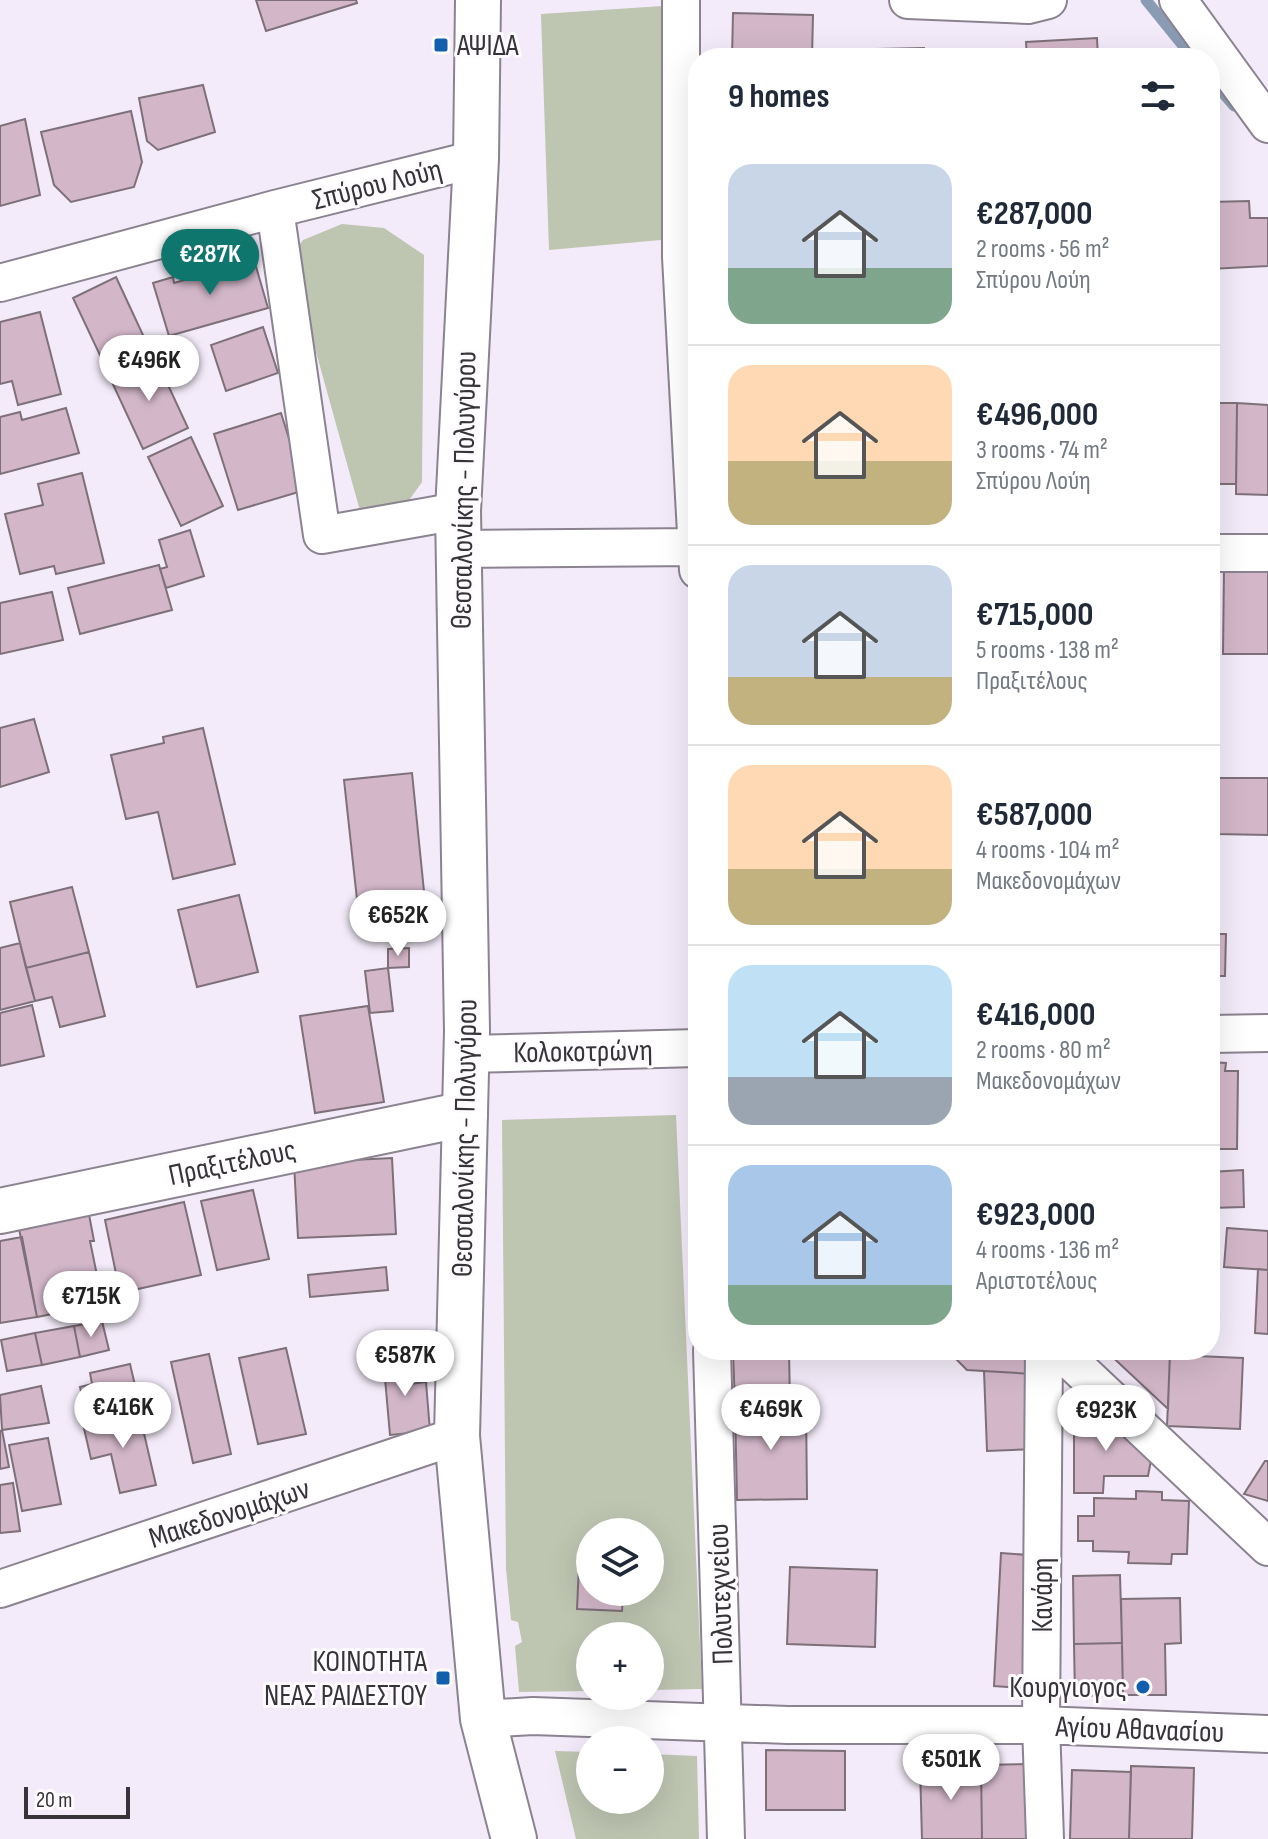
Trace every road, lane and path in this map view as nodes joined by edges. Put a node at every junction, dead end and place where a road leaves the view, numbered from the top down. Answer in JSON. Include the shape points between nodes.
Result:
{"nodes":[{"id":1,"x":478,"y":0,"type":"edge"},
{"id":2,"x":681,"y":0,"type":"edge"},
{"id":3,"x":908,"y":0,"type":"edge"},
{"id":4,"x":1048,"y":0,"type":"edge"},
{"id":5,"x":1178,"y":0,"type":"edge"},
{"id":6,"x":1213,"y":48,"type":"edge"},
{"id":7,"x":1220,"y":58,"type":"edge"},
{"id":8,"x":1268,"y":124,"type":"edge"},
{"id":9,"x":476,"y":159,"type":"junction"},
{"id":10,"x":275,"y":209,"type":"junction"},
{"id":11,"x":0,"y":283,"type":"edge"},
{"id":12,"x":688,"y":376,"type":"edge"},
{"id":13,"x":457,"y":530,"type":"junction"},
{"id":14,"x":688,"y":546,"type":"edge"},
{"id":15,"x":1220,"y":553,"type":"edge"},
{"id":16,"x":1268,"y":553,"type":"edge"},
{"id":17,"x":1268,"y":1033,"type":"edge"},
{"id":18,"x":1220,"y":1034,"type":"edge"},
{"id":19,"x":688,"y":1048,"type":"edge"},
{"id":20,"x":467,"y":1054,"type":"junction"},
{"id":21,"x":465,"y":1114,"type":"junction"},
{"id":22,"x":0,"y":1211,"type":"edge"},
{"id":23,"x":712,"y":1360,"type":"edge"},
{"id":24,"x":1044,"y":1360,"type":"edge"},
{"id":25,"x":1070,"y":1360,"type":"edge"},
{"id":26,"x":457,"y":1436,"type":"junction"},
{"id":27,"x":1268,"y":1547,"type":"edge"},
{"id":28,"x":0,"y":1589,"type":"edge"},
{"id":29,"x":483,"y":1719,"type":"junction"},
{"id":30,"x":724,"y":1724,"type":"junction"},
{"id":31,"x":1041,"y":1725,"type":"junction"},
{"id":32,"x":1268,"y":1734,"type":"edge"},
{"id":33,"x":514,"y":1839,"type":"edge"},
{"id":34,"x":726,"y":1839,"type":"edge"},
{"id":35,"x":1045,"y":1839,"type":"edge"}],
"edges":[{"from":1,"to":9,"type":"main road","name":"Θεσσαλονίκης - Πολυγύρου"},
{"from":2,"to":12,"type":"street","via":[[681,257]]},
{"from":3,"to":4,"type":"street","via":[[1028,5]]},
{"from":5,"to":6,"type":"street"},
{"from":7,"to":8,"type":"street"},
{"from":9,"to":10,"type":"street","name":"Σπύρου Λούη"},
{"from":9,"to":13,"type":"main road","name":"Θεσσαλονίκης - Πολυγύρου"},
{"from":10,"to":11,"type":"street","name":"Σπύρου Λούη"},
{"from":10,"to":13,"type":"street","via":[[322,535]]},
{"from":13,"to":14,"type":"street"},
{"from":13,"to":20,"type":"main road","name":"Θεσσαλονίκης - Πολυγύρου"},
{"from":15,"to":16,"type":"street"},
{"from":17,"to":18,"type":"street"},
{"from":19,"to":20,"type":"street","name":"Κολοκοτρώνη"},
{"from":20,"to":21,"type":"main road","name":"Θεσσαλονίκης - Πολυγύρου"},
{"from":21,"to":22,"type":"main road","name":"Πραξιτέλους"},
{"from":21,"to":26,"type":"main road","name":"Θεσσαλονίκης - Πολυγύρου"},
{"from":23,"to":30,"type":"street","name":"Πολυτεχνείου"},
{"from":24,"to":31,"type":"street","name":"Κανάρη"},
{"from":25,"to":27,"type":"street"},
{"from":26,"to":28,"type":"street","name":"Μακεδονομάχων"},
{"from":26,"to":29,"type":"main road","name":"Θεσσαλονίκης - Πολυγύρου"},
{"from":29,"to":30,"type":"street","name":"Αγίου Αθανασίου","via":[[533,1716]]},
{"from":29,"to":33,"type":"main road","name":"Θεσσαλονίκης - Πολυγύρου"},
{"from":30,"to":31,"type":"street","name":"Αγίου Αθανασίου"},
{"from":30,"to":34,"type":"street","name":"Πολυτεχνείου"},
{"from":31,"to":32,"type":"street","name":"Αγίου Αθανασίου"},
{"from":31,"to":35,"type":"street","name":"Κανάρη"}]}
